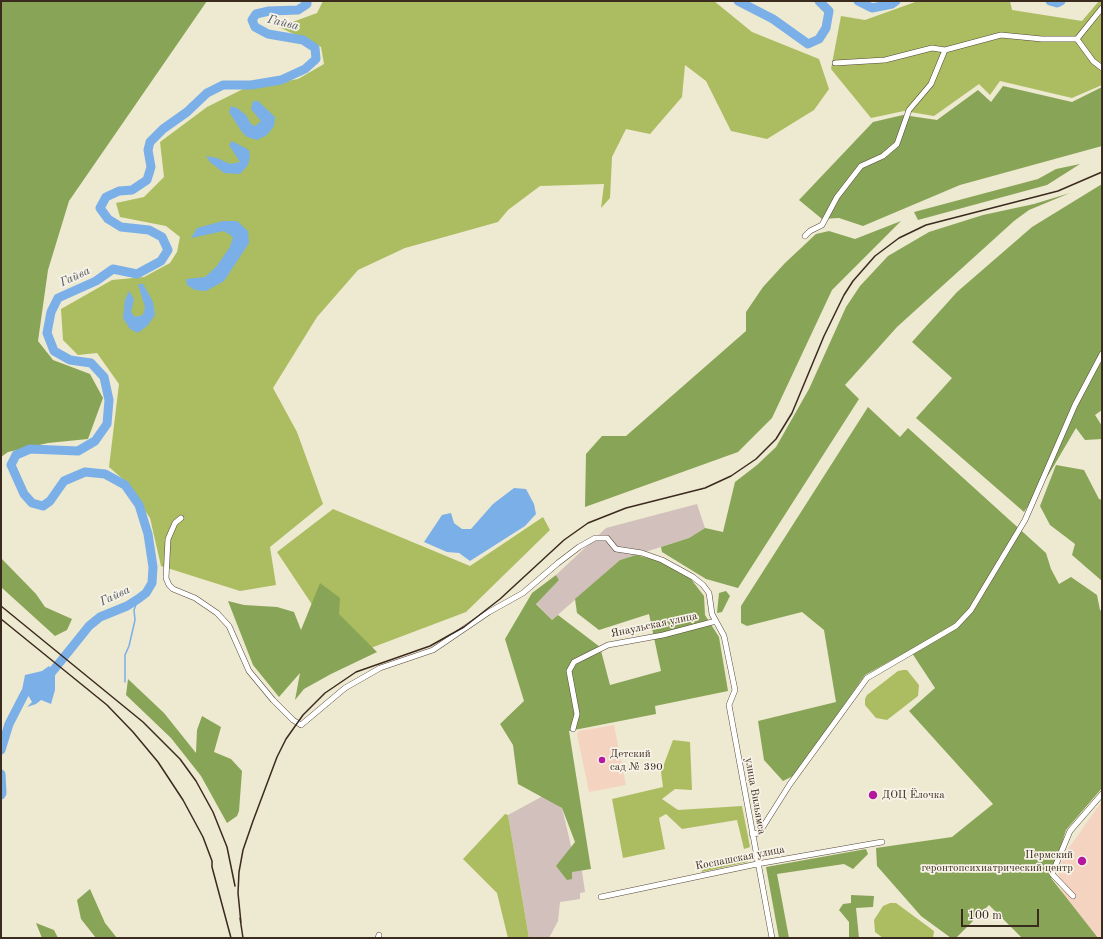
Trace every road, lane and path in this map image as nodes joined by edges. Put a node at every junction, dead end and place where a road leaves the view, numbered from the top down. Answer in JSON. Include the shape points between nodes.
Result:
{"nodes":[{"id":1,"x":1102,"y":8,"type":"edge"},
{"id":2,"x":1077,"y":39,"type":"junction"},
{"id":3,"x":945,"y":50,"type":"junction"},
{"id":4,"x":835,"y":63,"type":"dead end"},
{"id":5,"x":1102,"y":68,"type":"edge"},
{"id":6,"x":805,"y":236,"type":"dead end"},
{"id":7,"x":1102,"y":354,"type":"edge"},
{"id":8,"x":181,"y":518,"type":"dead end"},
{"id":9,"x":716,"y":621,"type":"junction"},
{"id":10,"x":573,"y":729,"type":"dead end"},
{"id":11,"x":1102,"y":794,"type":"edge"},
{"id":12,"x":752,"y":834,"type":"junction"},
{"id":13,"x":882,"y":842,"type":"dead end"},
{"id":14,"x":757,"y":864,"type":"junction"},
{"id":15,"x":1073,"y":896,"type":"dead end"},
{"id":16,"x":601,"y":897,"type":"dead end"},
{"id":17,"x":772,"y":938,"type":"edge"}],
"edges":[{"from":1,"to":2,"type":"street"},
{"from":2,"to":3,"type":"street","via":[[1001,35]]},
{"from":2,"to":5,"type":"street","via":[[1093,61]]},
{"from":3,"to":4,"type":"street","via":[[932,48],[885,60]]},
{"from":3,"to":6,"type":"street","via":[[931,84],[909,110],[897,144],[883,156],[861,166],[837,197],[822,225]]},
{"from":7,"to":12,"type":"street","via":[[1075,405],[1024,520],[971,610],[956,626],[867,678],[790,784],[758,833]]},
{"from":8,"to":9,"type":"street","via":[[175,523],[168,539],[168,585],[209,606],[222,619],[233,634],[249,671],[273,700],[299,724],[304,724],[323,705],[370,672],[433,650],[489,612],[523,593],[558,563],[595,538],[607,538],[616,550],[642,553],[662,560],[693,577],[709,593],[712,614]]},
{"from":9,"to":10,"type":"street","name":"Янаульская улица","via":[[608,645],[574,662],[569,671],[577,714]]},
{"from":9,"to":12,"type":"street","name":"улица Вильямса","via":[[724,636],[735,690],[729,705]]},
{"from":11,"to":15,"type":"street","via":[[1070,831],[1052,874]]},
{"from":12,"to":14,"type":"street","name":"улица Вильямса"},
{"from":13,"to":14,"type":"street","name":"Коспашская улица"},
{"from":14,"to":16,"type":"street","name":"Коспашская улица"},
{"from":14,"to":17,"type":"street","name":"улица Вильямса"}]}
